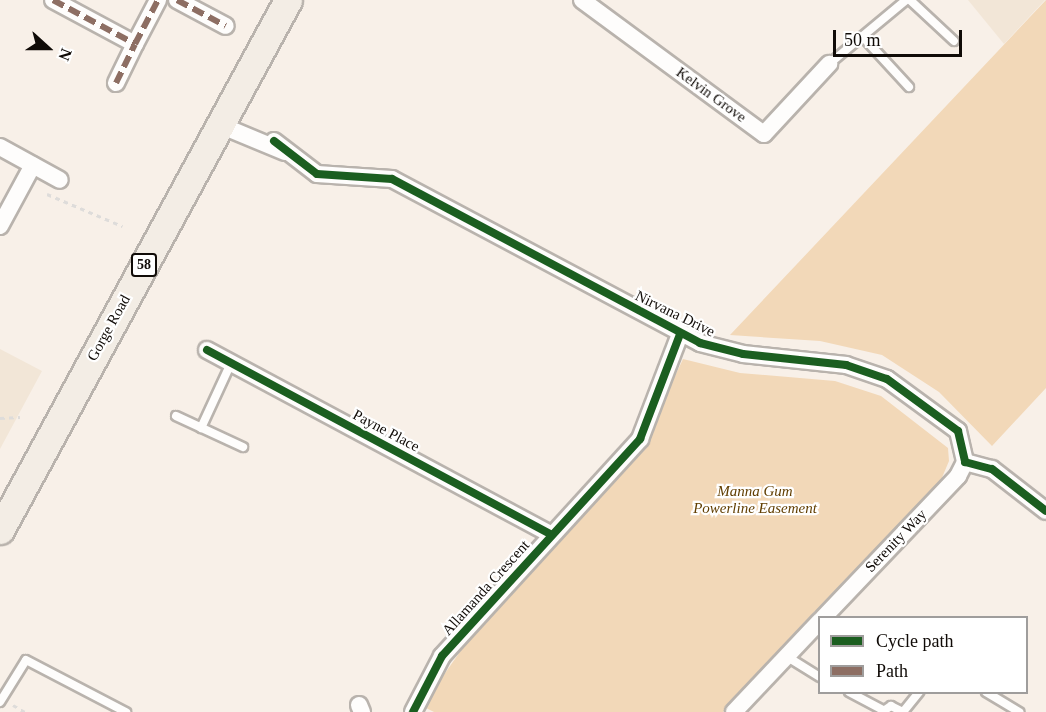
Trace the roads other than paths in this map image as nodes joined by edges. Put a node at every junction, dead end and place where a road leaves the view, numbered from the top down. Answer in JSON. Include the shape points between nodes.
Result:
{"nodes":[{"id":1,"x":53,"y":0,"type":"edge"},
{"id":2,"x":158,"y":0,"type":"edge"},
{"id":3,"x":177,"y":0,"type":"edge"},
{"id":4,"x":288,"y":0,"type":"edge"},
{"id":5,"x":582,"y":0,"type":"edge"},
{"id":6,"x":908,"y":0,"type":"edge"},
{"id":7,"x":226,"y":26,"type":"dead end"},
{"id":8,"x":863,"y":37,"type":"junction"},
{"id":9,"x":954,"y":41,"type":"dead end"},
{"id":10,"x":135,"y":44,"type":"junction"},
{"id":11,"x":828,"y":64,"type":"joint"},
{"id":12,"x":116,"y":83,"type":"dead end"},
{"id":13,"x":909,"y":87,"type":"dead end"},
{"id":14,"x":219,"y":125,"type":"junction"},
{"id":15,"x":0,"y":147,"type":"edge"},
{"id":16,"x":33,"y":165,"type":"junction"},
{"id":17,"x":60,"y":180,"type":"dead end"},
{"id":18,"x":0,"y":226,"type":"edge"},
{"id":19,"x":680,"y":334,"type":"junction"},
{"id":20,"x":207,"y":350,"type":"dead end"},
{"id":21,"x":231,"y":363,"type":"junction"},
{"id":22,"x":176,"y":416,"type":"dead end"},
{"id":23,"x":201,"y":428,"type":"junction"},
{"id":24,"x":243,"y":447,"type":"dead end"},
{"id":25,"x":965,"y":462,"type":"junction"},
{"id":26,"x":1046,"y":512,"type":"edge"},
{"id":27,"x":0,"y":530,"type":"edge"},
{"id":28,"x":552,"y":535,"type":"junction"},
{"id":29,"x":825,"y":616,"type":"edge"},
{"id":30,"x":818,"y":622,"type":"edge"},
{"id":31,"x":786,"y":656,"type":"junction"},
{"id":32,"x":818,"y":676,"type":"edge"},
{"id":33,"x":425,"y":682,"type":"junction"},
{"id":34,"x":851,"y":694,"type":"edge"},
{"id":35,"x":918,"y":694,"type":"edge"},
{"id":36,"x":988,"y":694,"type":"edge"},
{"id":37,"x":0,"y":702,"type":"edge"},
{"id":38,"x":883,"y":711,"type":"edge"},
{"id":39,"x":126,"y":712,"type":"edge"},
{"id":40,"x":413,"y":712,"type":"edge"},
{"id":41,"x":420,"y":712,"type":"edge"},
{"id":42,"x":734,"y":712,"type":"edge"},
{"id":43,"x":903,"y":712,"type":"edge"},
{"id":44,"x":1019,"y":712,"type":"edge"}],
"edges":[{"from":1,"to":10,"type":"street"},
{"from":2,"to":10,"type":"street"},
{"from":3,"to":7,"type":"street"},
{"from":4,"to":14,"type":"main road","name":"Gorge Road","number":"58"},
{"from":5,"to":11,"type":"street","name":"Kelvin Grove","via":[[764,134]]},
{"from":6,"to":8,"type":"lane"},
{"from":6,"to":9,"type":"lane"},
{"from":8,"to":11,"type":"lane"},
{"from":8,"to":13,"type":"lane"},
{"from":10,"to":12,"type":"street"},
{"from":14,"to":19,"type":"street","name":"Nirvana Drive","via":[[280,147],[316,174],[392,179]]},
{"from":14,"to":27,"type":"main road","name":"Gorge Road","number":"58"},
{"from":15,"to":16,"type":"street"},
{"from":16,"to":17,"type":"street"},
{"from":16,"to":18,"type":"street"},
{"from":19,"to":25,"type":"street","name":"Nirvana Drive","via":[[728,352],[838,363],[888,379],[958,431]]},
{"from":19,"to":28,"type":"street","name":"Allamanda Crescent","via":[[640,439]]},
{"from":20,"to":21,"type":"street","name":"Payne Place"},
{"from":21,"to":23,"type":"lane"},
{"from":21,"to":28,"type":"street","name":"Payne Place"},
{"from":22,"to":23,"type":"lane"},
{"from":23,"to":24,"type":"lane"},
{"from":25,"to":26,"type":"street","via":[[992,469]]},
{"from":25,"to":29,"type":"street","name":"Serenity Way"},
{"from":28,"to":33,"type":"street","name":"Allamanda Crescent","via":[[442,656]]},
{"from":30,"to":31,"type":"street"},
{"from":31,"to":32,"type":"lane"},
{"from":31,"to":42,"type":"street"},
{"from":33,"to":40,"type":"street","name":"Allamanda Crescent"},
{"from":33,"to":41,"type":"street","name":"Allamanda Crescent"},
{"from":34,"to":38,"type":"lane"},
{"from":35,"to":43,"type":"lane"},
{"from":36,"to":44,"type":"lane"},
{"from":37,"to":39,"type":"lane","via":[[26,660]]},
{"from":38,"to":43,"type":"lane","via":[[894,706]]}]}
